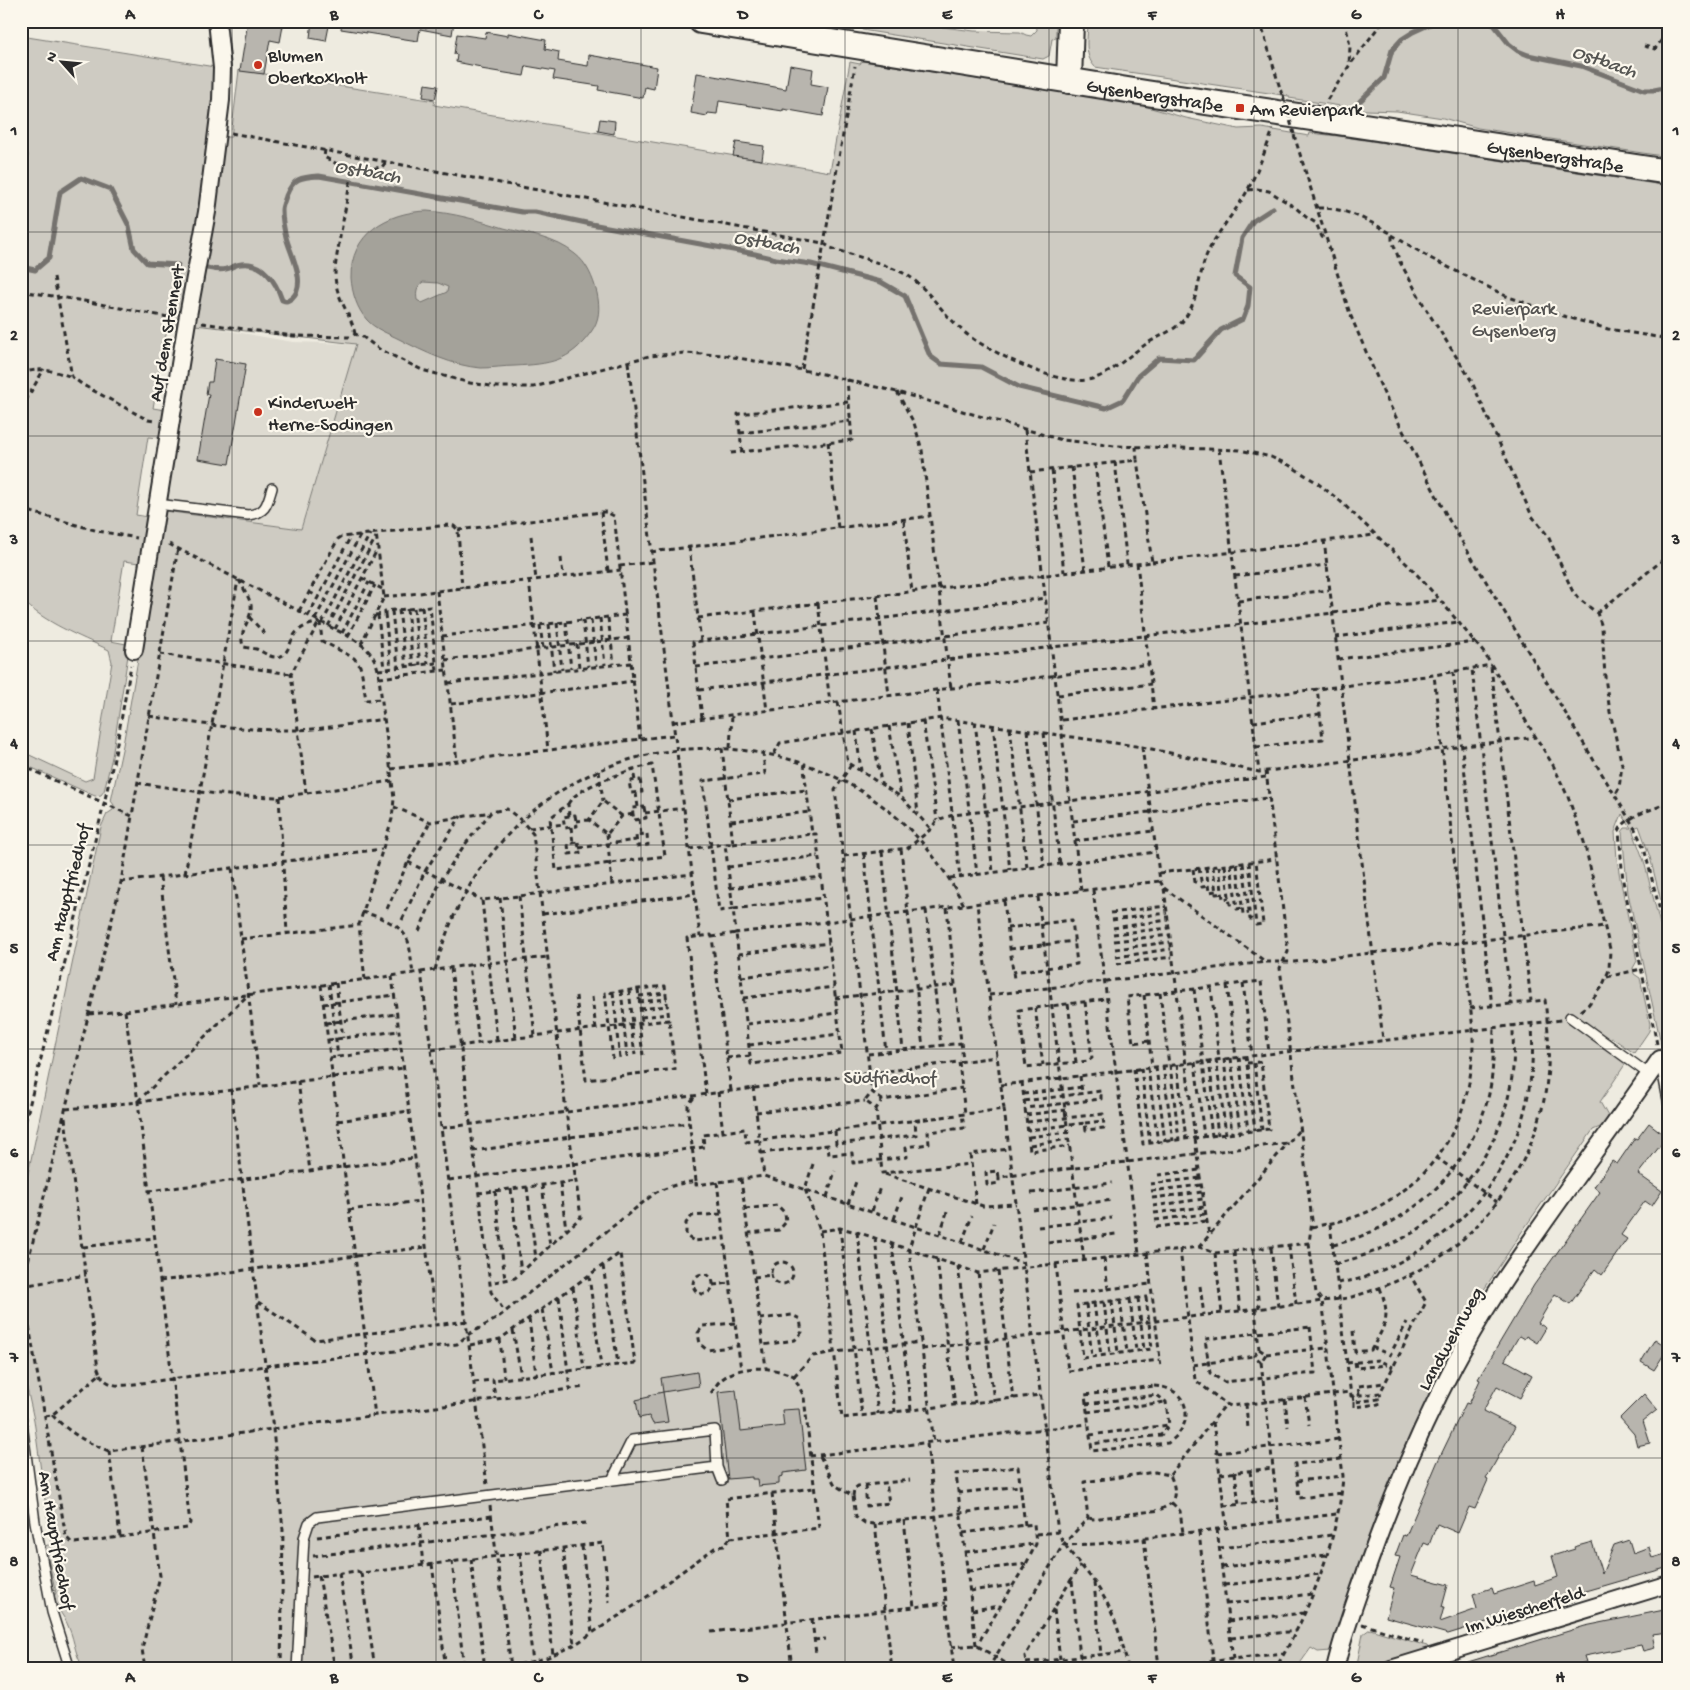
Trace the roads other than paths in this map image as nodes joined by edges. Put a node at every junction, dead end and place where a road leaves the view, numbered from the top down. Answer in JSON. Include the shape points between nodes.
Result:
{"nodes":[{"id":1,"x":217,"y":21,"type":"edge"},
{"id":2,"x":701,"y":21,"type":"edge"},
{"id":3,"x":1071,"y":21,"type":"edge"},
{"id":4,"x":768,"y":26,"type":"edge"},
{"id":5,"x":1069,"y":81,"type":"junction"},
{"id":6,"x":1669,"y":172,"type":"edge"},
{"id":7,"x":272,"y":488,"type":"dead end"},
{"id":8,"x":157,"y":504,"type":"junction"},
{"id":9,"x":134,"y":650,"type":"road end"},
{"id":10,"x":1570,"y":1017,"type":"road end"},
{"id":11,"x":1660,"y":1059,"type":"joint"},
{"id":12,"x":1650,"y":1075,"type":"junction"},
{"id":13,"x":1669,"y":1105,"type":"edge"},
{"id":14,"x":21,"y":1416,"type":"edge"},
{"id":15,"x":717,"y":1467,"type":"junction"},
{"id":16,"x":612,"y":1480,"type":"junction"},
{"id":17,"x":722,"y":1480,"type":"dead end"},
{"id":18,"x":1669,"y":1584,"type":"edge"},
{"id":19,"x":70,"y":1669,"type":"edge"},
{"id":20,"x":298,"y":1669,"type":"edge"},
{"id":21,"x":1335,"y":1669,"type":"edge"},
{"id":22,"x":1391,"y":1669,"type":"edge"}],
"edges":[{"from":1,"to":8,"type":"street","name":"Auf dem Stennert","via":[[222,68],[218,130]]},
{"from":2,"to":4,"type":"street","name":"Gysenbergstraße"},
{"from":3,"to":5,"type":"street"},
{"from":4,"to":5,"type":"street","name":"Gysenbergstraße","via":[[858,48]]},
{"from":5,"to":6,"type":"street","name":"Gysenbergstraße","via":[[1280,104],[1312,118]]},
{"from":7,"to":8,"type":"lane","via":[[266,507],[261,512],[248,515]]},
{"from":8,"to":9,"type":"street","name":"Auf dem Stennert"},
{"from":10,"to":12,"type":"lane"},
{"from":11,"to":12,"type":"street","name":"Landwehrweg"},
{"from":11,"to":13,"type":"lane"},
{"from":12,"to":21,"type":"street","name":"Landwehrweg","via":[[1542,1224],[1456,1362],[1419,1435],[1394,1495]]},
{"from":14,"to":19,"type":"lane","name":"Am Hauptfriedhof","via":[[35,1522],[52,1612]]},
{"from":15,"to":16,"type":"lane"},
{"from":15,"to":16,"type":"lane","via":[[715,1430],[632,1440]]},
{"from":15,"to":17,"type":"lane"},
{"from":16,"to":20,"type":"lane","via":[[318,1517],[309,1523],[304,1538]]},
{"from":18,"to":22,"type":"street","name":"Im Wiescherfeld"}]}
